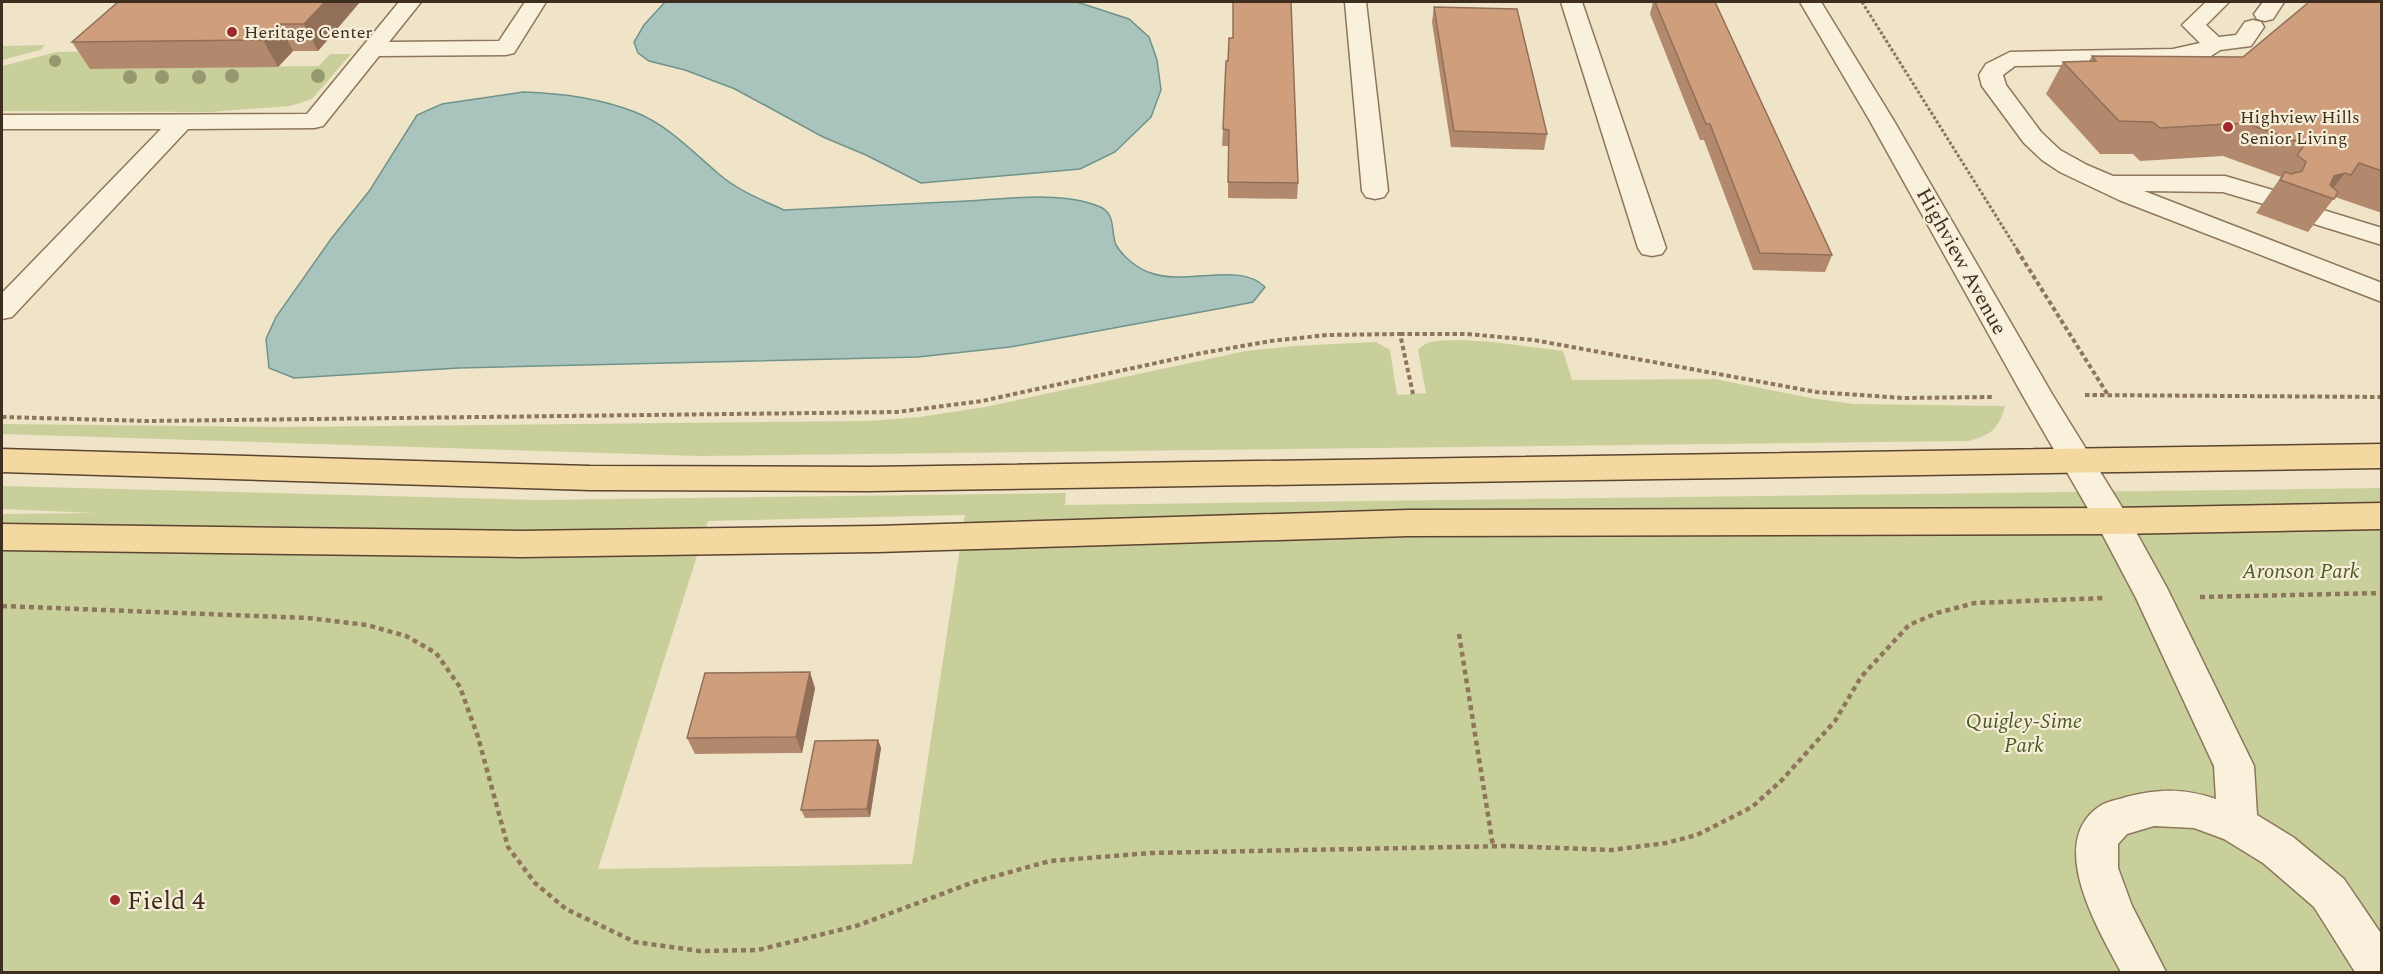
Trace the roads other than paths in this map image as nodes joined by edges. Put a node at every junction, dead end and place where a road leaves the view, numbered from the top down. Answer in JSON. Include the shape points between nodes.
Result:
{"nodes":[{"id":1,"x":410,"y":2,"type":"edge"},
{"id":2,"x":536,"y":2,"type":"edge"},
{"id":3,"x":1354,"y":2,"type":"edge"},
{"id":4,"x":1571,"y":2,"type":"edge"},
{"id":5,"x":1810,"y":2,"type":"edge"},
{"id":6,"x":2218,"y":2,"type":"edge"},
{"id":7,"x":2264,"y":14,"type":"edge"},
{"id":8,"x":2214,"y":44,"type":"junction"},
{"id":9,"x":372,"y":49,"type":"junction"},
{"id":10,"x":2,"y":122,"type":"edge"},
{"id":11,"x":181,"y":122,"type":"junction"},
{"id":12,"x":2112,"y":183,"type":"junction"},
{"id":13,"x":1375,"y":191,"type":"dead end"},
{"id":14,"x":2267,"y":197,"type":"dead end"},
{"id":15,"x":2320,"y":217,"type":"edge"},
{"id":16,"x":2382,"y":237,"type":"edge"},
{"id":17,"x":1653,"y":248,"type":"dead end"},
{"id":18,"x":2382,"y":293,"type":"edge"},
{"id":19,"x":2,"y":309,"type":"edge"},
{"id":20,"x":2382,"y":456,"type":"edge"},
{"id":21,"x":2,"y":460,"type":"edge"},
{"id":22,"x":2077,"y":461,"type":"junction"},
{"id":23,"x":2382,"y":516,"type":"edge"},
{"id":24,"x":2113,"y":521,"type":"junction"},
{"id":25,"x":2,"y":537,"type":"edge"},
{"id":26,"x":2237,"y":825,"type":"junction"},
{"id":27,"x":2144,"y":972,"type":"edge"},
{"id":28,"x":2380,"y":972,"type":"edge"}],
"edges":[{"from":1,"to":9,"type":"street"},
{"from":2,"to":9,"type":"street","via":[[506,48]]},
{"from":3,"to":13,"type":"street"},
{"from":4,"to":17,"type":"street"},
{"from":5,"to":22,"type":"street","name":"Highview Avenue"},
{"from":6,"to":8,"type":"street","via":[[2193,25]]},
{"from":7,"to":8,"type":"street","via":[[2243,41]]},
{"from":8,"to":12,"type":"street","via":[[2203,51],[2173,56],[2010,59],[1994,69],[1994,86],[2039,145],[2061,162]]},
{"from":9,"to":11,"type":"street","via":[[314,121]]},
{"from":10,"to":11,"type":"street"},
{"from":11,"to":19,"type":"street"},
{"from":12,"to":14,"type":"street","via":[[2203,182],[2225,184]]},
{"from":12,"to":18,"type":"street","via":[[2128,194]]},
{"from":15,"to":16,"type":"street"},
{"from":20,"to":22,"type":"main road"},
{"from":21,"to":22,"type":"main road","via":[[408,474],[811,479]]},
{"from":22,"to":24,"type":"street","name":"Highview Avenue"},
{"from":23,"to":24,"type":"main road"},
{"from":24,"to":25,"type":"main road","via":[[1408,524],[877,539],[521,544]]},
{"from":24,"to":26,"type":"street","name":"Highview Avenue","via":[[2234,766]]},
{"from":26,"to":27,"type":"street","via":[[2194,810],[2154,808],[2114,819],[2097,838],[2097,868],[2114,915]]},
{"from":26,"to":28,"type":"street","via":[[2278,850],[2329,893]]}]}
